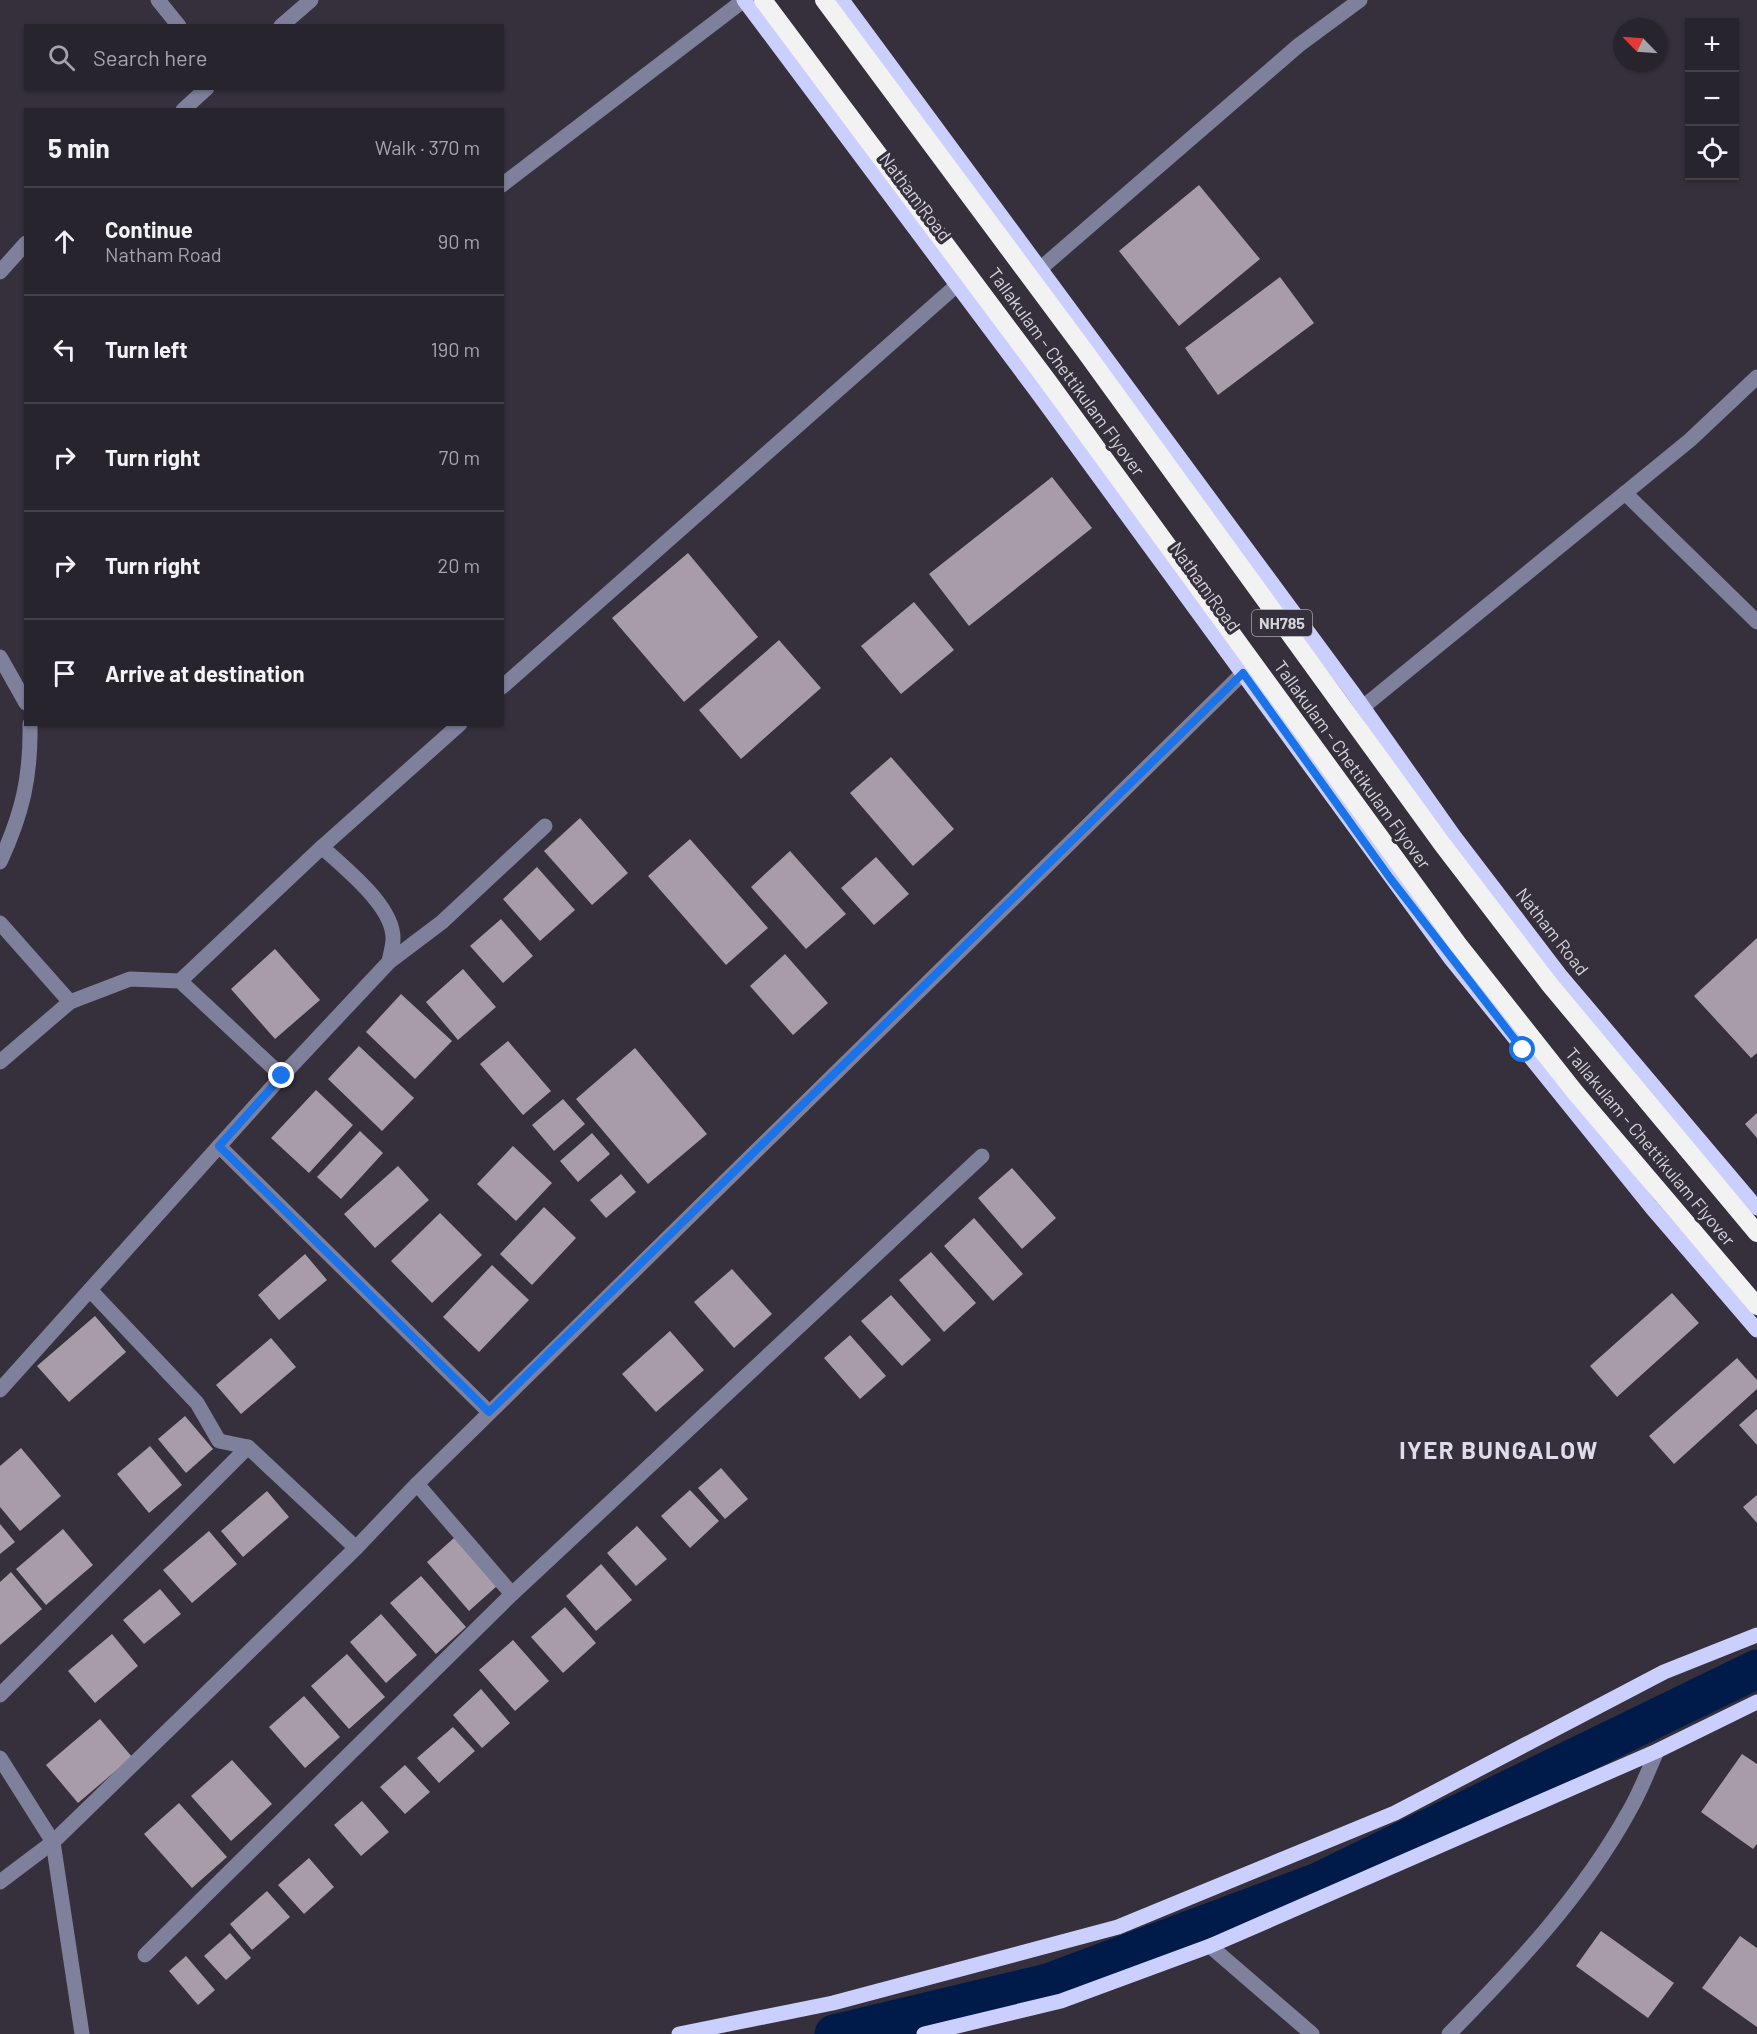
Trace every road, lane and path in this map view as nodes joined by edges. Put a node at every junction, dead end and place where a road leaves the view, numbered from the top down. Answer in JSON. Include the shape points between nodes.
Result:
{"nodes":[{"id":1,"x":158,"y":0,"type":"edge"},
{"id":2,"x":311,"y":0,"type":"edge"},
{"id":3,"x":744,"y":0,"type":"edge"},
{"id":4,"x":763,"y":0,"type":"edge"},
{"id":5,"x":824,"y":0,"type":"edge"},
{"id":6,"x":842,"y":0,"type":"edge"},
{"id":7,"x":1360,"y":0,"type":"edge"},
{"id":8,"x":177,"y":24,"type":"edge"},
{"id":9,"x":283,"y":24,"type":"edge"},
{"id":10,"x":205,"y":90,"type":"edge"},
{"id":11,"x":185,"y":108,"type":"edge"},
{"id":12,"x":504,"y":183,"type":"edge"},
{"id":13,"x":24,"y":245,"type":"edge"},
{"id":14,"x":1041,"y":268,"type":"junction"},
{"id":15,"x":0,"y":272,"type":"edge"},
{"id":16,"x":957,"y":285,"type":"junction"},
{"id":17,"x":1757,"y":377,"type":"edge"},
{"id":18,"x":1625,"y":493,"type":"junction"},
{"id":19,"x":1757,"y":622,"type":"edge"},
{"id":20,"x":0,"y":657,"type":"edge"},
{"id":21,"x":1243,"y":673,"type":"junction"},
{"id":22,"x":504,"y":685,"type":"edge"},
{"id":23,"x":24,"y":699,"type":"edge"},
{"id":24,"x":1363,"y":707,"type":"junction"},
{"id":25,"x":30,"y":726,"type":"edge"},
{"id":26,"x":458,"y":726,"type":"edge"},
{"id":27,"x":545,"y":826,"type":"dead end"},
{"id":28,"x":322,"y":847,"type":"junction"},
{"id":29,"x":0,"y":862,"type":"edge"},
{"id":30,"x":0,"y":923,"type":"edge"},
{"id":31,"x":389,"y":962,"type":"junction"},
{"id":32,"x":180,"y":981,"type":"junction"},
{"id":33,"x":69,"y":1002,"type":"junction"},
{"id":34,"x":0,"y":1062,"type":"edge"},
{"id":35,"x":282,"y":1076,"type":"junction"},
{"id":36,"x":219,"y":1146,"type":"junction"},
{"id":37,"x":982,"y":1156,"type":"dead end"},
{"id":38,"x":1757,"y":1208,"type":"edge"},
{"id":39,"x":1757,"y":1233,"type":"edge"},
{"id":40,"x":90,"y":1290,"type":"junction"},
{"id":41,"x":1757,"y":1306,"type":"edge"},
{"id":42,"x":1757,"y":1330,"type":"edge"},
{"id":43,"x":0,"y":1390,"type":"edge"},
{"id":44,"x":489,"y":1412,"type":"junction"},
{"id":45,"x":248,"y":1447,"type":"junction"},
{"id":46,"x":417,"y":1484,"type":"junction"},
{"id":47,"x":357,"y":1548,"type":"junction"},
{"id":48,"x":512,"y":1594,"type":"junction"},
{"id":49,"x":1757,"y":1635,"type":"edge"},
{"id":50,"x":0,"y":1695,"type":"edge"},
{"id":51,"x":1757,"y":1702,"type":"edge"},
{"id":52,"x":1657,"y":1751,"type":"junction"},
{"id":53,"x":0,"y":1758,"type":"edge"},
{"id":54,"x":53,"y":1842,"type":"junction"},
{"id":55,"x":0,"y":1882,"type":"edge"},
{"id":56,"x":1210,"y":1946,"type":"junction"},
{"id":57,"x":146,"y":1955,"type":"dead end"},
{"id":58,"x":82,"y":2034,"type":"edge"},
{"id":59,"x":680,"y":2034,"type":"edge"},
{"id":60,"x":924,"y":2034,"type":"edge"},
{"id":61,"x":1312,"y":2034,"type":"edge"},
{"id":62,"x":1449,"y":2034,"type":"edge"}],
"edges":[{"from":1,"to":8,"type":"street"},
{"from":2,"to":9,"type":"street"},
{"from":3,"to":12,"type":"street"},
{"from":3,"to":16,"type":"main road","name":"Natham Road"},
{"from":4,"to":41,"type":"highway","name":"Tallakulam - Chettikulam Flyover","number":"NH785","via":[[1040,371],[1458,944],[1575,1092]]},
{"from":5,"to":39,"type":"highway","name":"Tallakulam - Chettikulam Flyover","number":"NH785","via":[[1470,881],[1557,994]]},
{"from":6,"to":14,"type":"main road","name":"Natham Road"},
{"from":7,"to":14,"type":"street","via":[[1299,45]]},
{"from":10,"to":11,"type":"street"},
{"from":13,"to":15,"type":"street"},
{"from":14,"to":24,"type":"main road","name":"Natham Road"},
{"from":16,"to":21,"type":"main road","name":"Natham Road"},
{"from":16,"to":22,"type":"street"},
{"from":17,"to":18,"type":"street","via":[[1690,440]]},
{"from":18,"to":19,"type":"street"},
{"from":18,"to":24,"type":"street"},
{"from":20,"to":23,"type":"street"},
{"from":21,"to":42,"type":"main road","name":"Natham Road","via":[[1451,959],[1645,1199]]},
{"from":21,"to":44,"type":"street"},
{"from":24,"to":38,"type":"main road","name":"Natham Road","via":[[1454,836],[1560,975]]},
{"from":25,"to":29,"type":"street","via":[[30,775],[18,824]]},
{"from":26,"to":28,"type":"street"},
{"from":27,"to":31,"type":"street","via":[[442,922]]},
{"from":28,"to":31,"type":"street","via":[[380,903],[393,938]]},
{"from":28,"to":32,"type":"street"},
{"from":30,"to":33,"type":"street"},
{"from":31,"to":35,"type":"street"},
{"from":32,"to":33,"type":"street","via":[[130,979]]},
{"from":32,"to":35,"type":"street"},
{"from":33,"to":34,"type":"street"},
{"from":35,"to":36,"type":"street"},
{"from":36,"to":40,"type":"street"},
{"from":36,"to":44,"type":"street"},
{"from":37,"to":48,"type":"street"},
{"from":40,"to":43,"type":"street"},
{"from":40,"to":45,"type":"street","via":[[197,1403],[219,1441]]},
{"from":44,"to":46,"type":"street"},
{"from":45,"to":47,"type":"street"},
{"from":45,"to":50,"type":"street"},
{"from":46,"to":47,"type":"street"},
{"from":46,"to":48,"type":"street"},
{"from":47,"to":54,"type":"street"},
{"from":48,"to":57,"type":"street"},
{"from":49,"to":59,"type":"main road","via":[[1664,1672],[1395,1814],[1118,1926],[832,2003]]},
{"from":51,"to":52,"type":"main road"},
{"from":52,"to":56,"type":"main road"},
{"from":52,"to":62,"type":"street","via":[[1629,1812],[1595,1868],[1510,1973]]},
{"from":53,"to":54,"type":"street"},
{"from":54,"to":55,"type":"street"},
{"from":54,"to":58,"type":"street"},
{"from":56,"to":60,"type":"main road","via":[[1061,2001]]},
{"from":56,"to":61,"type":"street"}]}
